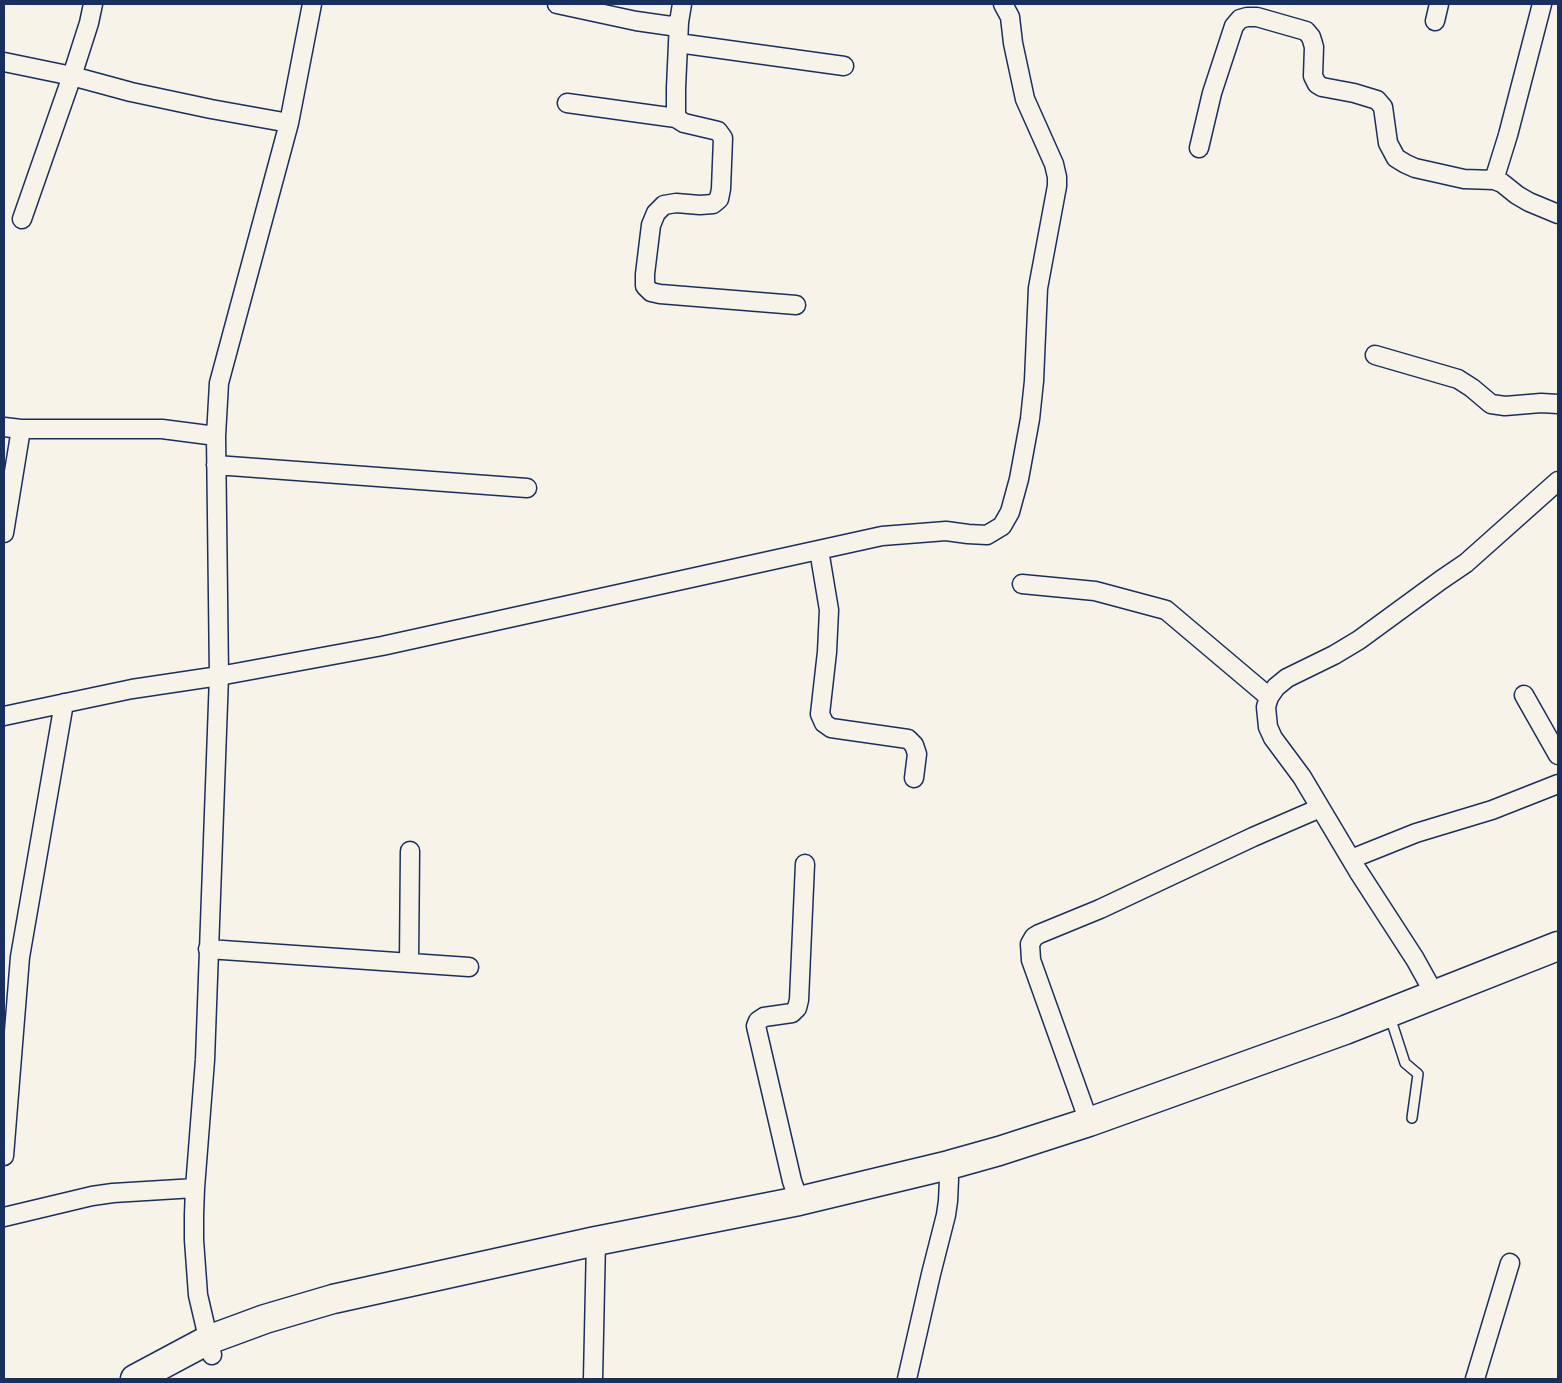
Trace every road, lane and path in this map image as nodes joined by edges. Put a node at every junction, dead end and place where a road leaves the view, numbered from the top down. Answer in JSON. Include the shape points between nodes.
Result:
{"nodes":[{"id":1,"x":93,"y":4,"type":"edge"},
{"id":2,"x":312,"y":4,"type":"edge"},
{"id":3,"x":556,"y":4,"type":"edge"},
{"id":4,"x":682,"y":4,"type":"edge"},
{"id":5,"x":1004,"y":4,"type":"edge"},
{"id":6,"x":1439,"y":4,"type":"edge"},
{"id":7,"x":1542,"y":4,"type":"edge"},
{"id":8,"x":1435,"y":21,"type":"dead end"},
{"id":9,"x":679,"y":22,"type":"junction"},
{"id":10,"x":678,"y":43,"type":"junction"},
{"id":11,"x":4,"y":62,"type":"edge"},
{"id":12,"x":844,"y":66,"type":"dead end"},
{"id":13,"x":72,"y":76,"type":"junction"},
{"id":14,"x":567,"y":103,"type":"dead end"},
{"id":15,"x":676,"y":118,"type":"junction"},
{"id":16,"x":288,"y":123,"type":"junction"},
{"id":17,"x":1199,"y":148,"type":"dead end"},
{"id":18,"x":1494,"y":180,"type":"junction"},
{"id":19,"x":1558,"y":214,"type":"edge"},
{"id":20,"x":22,"y":218,"type":"dead end"},
{"id":21,"x":796,"y":306,"type":"dead end"},
{"id":22,"x":1376,"y":355,"type":"dead end"},
{"id":23,"x":1558,"y":404,"type":"edge"},
{"id":24,"x":4,"y":427,"type":"edge"},
{"id":25,"x":21,"y":429,"type":"junction"},
{"id":26,"x":216,"y":436,"type":"junction"},
{"id":27,"x":216,"y":465,"type":"junction"},
{"id":28,"x":1558,"y":481,"type":"edge"},
{"id":29,"x":527,"y":488,"type":"dead end"},
{"id":30,"x":6,"y":511,"type":"edge"},
{"id":31,"x":4,"y":533,"type":"edge"},
{"id":32,"x":819,"y":550,"type":"junction"},
{"id":33,"x":1022,"y":584,"type":"dead end"},
{"id":34,"x":219,"y":676,"type":"junction"},
{"id":35,"x":1524,"y":695,"type":"dead end"},
{"id":36,"x":1269,"y":697,"type":"junction"},
{"id":37,"x":64,"y":703,"type":"junction"},
{"id":38,"x":4,"y":716,"type":"edge"},
{"id":39,"x":1558,"y":755,"type":"edge"},
{"id":40,"x":914,"y":778,"type":"dead end"},
{"id":41,"x":1558,"y":784,"type":"edge"},
{"id":42,"x":1320,"y":808,"type":"junction"},
{"id":43,"x":410,"y":851,"type":"dead end"},
{"id":44,"x":1351,"y":859,"type":"junction"},
{"id":45,"x":805,"y":864,"type":"dead end"},
{"id":46,"x":1558,"y":946,"type":"edge"},
{"id":47,"x":208,"y":949,"type":"junction"},
{"id":48,"x":409,"y":963,"type":"junction"},
{"id":49,"x":1558,"y":963,"type":"edge"},
{"id":50,"x":469,"y":967,"type":"dead end"},
{"id":51,"x":1436,"y":995,"type":"junction"},
{"id":52,"x":10,"y":998,"type":"edge"},
{"id":53,"x":1393,"y":1026,"type":"junction"},
{"id":54,"x":1412,"y":1118,"type":"dead end"},
{"id":55,"x":1089,"y":1122,"type":"junction"},
{"id":56,"x":4,"y":1156,"type":"edge"},
{"id":57,"x":949,"y":1179,"type":"junction"},
{"id":58,"x":195,"y":1188,"type":"junction"},
{"id":59,"x":800,"y":1201,"type":"junction"},
{"id":60,"x":4,"y":1216,"type":"edge"},
{"id":61,"x":596,"y":1249,"type":"junction"},
{"id":62,"x":1510,"y":1263,"type":"dead end"},
{"id":63,"x":210,"y":1347,"type":"junction"},
{"id":64,"x":135,"y":1379,"type":"edge"},
{"id":65,"x":164,"y":1379,"type":"edge"},
{"id":66,"x":594,"y":1379,"type":"edge"},
{"id":67,"x":907,"y":1379,"type":"edge"},
{"id":68,"x":1475,"y":1379,"type":"edge"}],
"edges":[{"from":1,"to":13,"type":"street"},
{"from":2,"to":16,"type":"street"},
{"from":3,"to":9,"type":"street","via":[[671,26]]},
{"from":4,"to":9,"type":"street"},
{"from":5,"to":32,"type":"street","via":[[1010,17],[1025,99],[1057,177],[1038,288],[1030,419],[1010,512],[1002,526],[987,535],[946,531],[882,536]]},
{"from":6,"to":8,"type":"street"},
{"from":7,"to":18,"type":"street"},
{"from":9,"to":10,"type":"street"},
{"from":10,"to":12,"type":"street"},
{"from":10,"to":15,"type":"street"},
{"from":11,"to":13,"type":"street"},
{"from":13,"to":16,"type":"street","via":[[147,95]]},
{"from":13,"to":20,"type":"street"},
{"from":14,"to":15,"type":"street"},
{"from":15,"to":21,"type":"street","via":[[718,131],[723,138],[721,189],[719,199],[713,204],[664,205],[656,214],[651,225],[645,286],[651,292]]},
{"from":16,"to":26,"type":"street","via":[[219,383]]},
{"from":17,"to":18,"type":"street","via":[[1212,93],[1234,26],[1240,19],[1257,17],[1306,31],[1311,36],[1313,76],[1317,84],[1377,100],[1383,107],[1388,143],[1396,158],[1415,168],[1464,180]]},
{"from":18,"to":19,"type":"street","via":[[1530,202]]},
{"from":22,"to":23,"type":"street","via":[[1458,379],[1491,404]]},
{"from":24,"to":25,"type":"street"},
{"from":25,"to":26,"type":"street","via":[[162,429]]},
{"from":25,"to":30,"type":"street"},
{"from":26,"to":27,"type":"street"},
{"from":27,"to":29,"type":"street"},
{"from":27,"to":34,"type":"street"},
{"from":28,"to":36,"type":"street","via":[[1466,562],[1359,640],[1287,678]]},
{"from":30,"to":31,"type":"street"},
{"from":32,"to":34,"type":"street","via":[[382,646]]},
{"from":32,"to":40,"type":"street","via":[[828,610],[820,714],[824,723],[832,728],[908,739],[917,754]]},
{"from":33,"to":36,"type":"street","via":[[1095,591],[1166,610]]},
{"from":34,"to":37,"type":"street"},
{"from":34,"to":47,"type":"street"},
{"from":35,"to":39,"type":"street"},
{"from":36,"to":42,"type":"street","via":[[1266,707],[1268,728]]},
{"from":37,"to":38,"type":"street"},
{"from":37,"to":52,"type":"street","via":[[22,948]]},
{"from":41,"to":44,"type":"street"},
{"from":42,"to":44,"type":"street"},
{"from":42,"to":55,"type":"street","via":[[1034,937],[1030,944],[1031,960]]},
{"from":43,"to":48,"type":"street"},
{"from":44,"to":51,"type":"street"},
{"from":45,"to":59,"type":"street","via":[[797,1008],[792,1013],[764,1017],[756,1026]]},
{"from":46,"to":51,"type":"highway"},
{"from":47,"to":48,"type":"street"},
{"from":47,"to":58,"type":"street","via":[[205,1060]]},
{"from":48,"to":50,"type":"street"},
{"from":49,"to":53,"type":"highway"},
{"from":51,"to":55,"type":"highway"},
{"from":52,"to":56,"type":"street"},
{"from":53,"to":54,"type":"lane","via":[[1405,1063],[1418,1074]]},
{"from":53,"to":57,"type":"highway","via":[[1157,1109],[1078,1141]]},
{"from":55,"to":59,"type":"highway","via":[[978,1157]]},
{"from":57,"to":61,"type":"highway","via":[[798,1214]]},
{"from":57,"to":67,"type":"street","via":[[946,1215]]},
{"from":58,"to":60,"type":"street","via":[[92,1196]]},
{"from":58,"to":63,"type":"street","via":[[198,1295]]},
{"from":59,"to":61,"type":"highway"},
{"from":61,"to":63,"type":"highway","via":[[333,1299],[265,1318]]},
{"from":61,"to":66,"type":"street"},
{"from":62,"to":68,"type":"street"},
{"from":63,"to":64,"type":"highway"},
{"from":63,"to":65,"type":"highway","via":[[195,1362]]}]}
